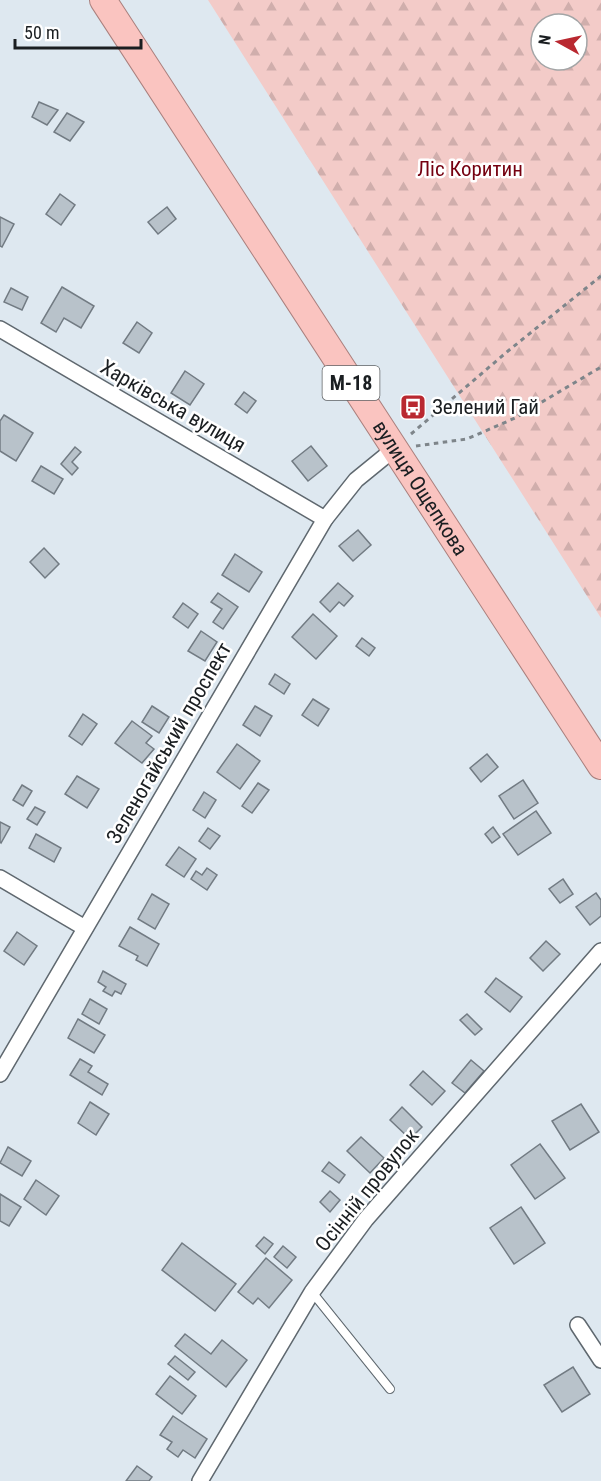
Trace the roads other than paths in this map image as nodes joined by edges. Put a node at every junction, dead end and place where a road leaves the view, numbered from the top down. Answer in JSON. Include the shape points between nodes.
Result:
{"nodes":[{"id":1,"x":103,"y":0,"type":"edge"},
{"id":2,"x":0,"y":329,"type":"edge"},
{"id":3,"x":394,"y":449,"type":"junction"},
{"id":4,"x":325,"y":519,"type":"junction"},
{"id":5,"x":601,"y":766,"type":"edge"},
{"id":6,"x":0,"y":878,"type":"edge"},
{"id":7,"x":85,"y":927,"type":"junction"},
{"id":8,"x":601,"y":951,"type":"edge"},
{"id":9,"x":0,"y":1074,"type":"edge"},
{"id":10,"x":312,"y":1292,"type":"junction"},
{"id":11,"x":578,"y":1325,"type":"dead end"},
{"id":12,"x":601,"y":1360,"type":"edge"},
{"id":13,"x":390,"y":1389,"type":"dead end"},
{"id":14,"x":200,"y":1481,"type":"edge"}],
"edges":[{"from":1,"to":3,"type":"highway","name":"вулиця Ощепкова","number":"М-18"},
{"from":2,"to":4,"type":"street","name":"Харківська вулиця"},
{"from":3,"to":4,"type":"street","name":"Зеленогайський проспект","via":[[356,480]]},
{"from":3,"to":5,"type":"highway","name":"вулиця Ощепкова","number":"М-18"},
{"from":4,"to":7,"type":"street","name":"Зеленогайський проспект"},
{"from":6,"to":7,"type":"street"},
{"from":7,"to":9,"type":"street","name":"Зеленогайський проспект"},
{"from":8,"to":10,"type":"street","name":"Осінній провулок","via":[[366,1219]]},
{"from":10,"to":13,"type":"lane"},
{"from":10,"to":14,"type":"street","name":"Осінній провулок"},
{"from":11,"to":12,"type":"street"}]}
